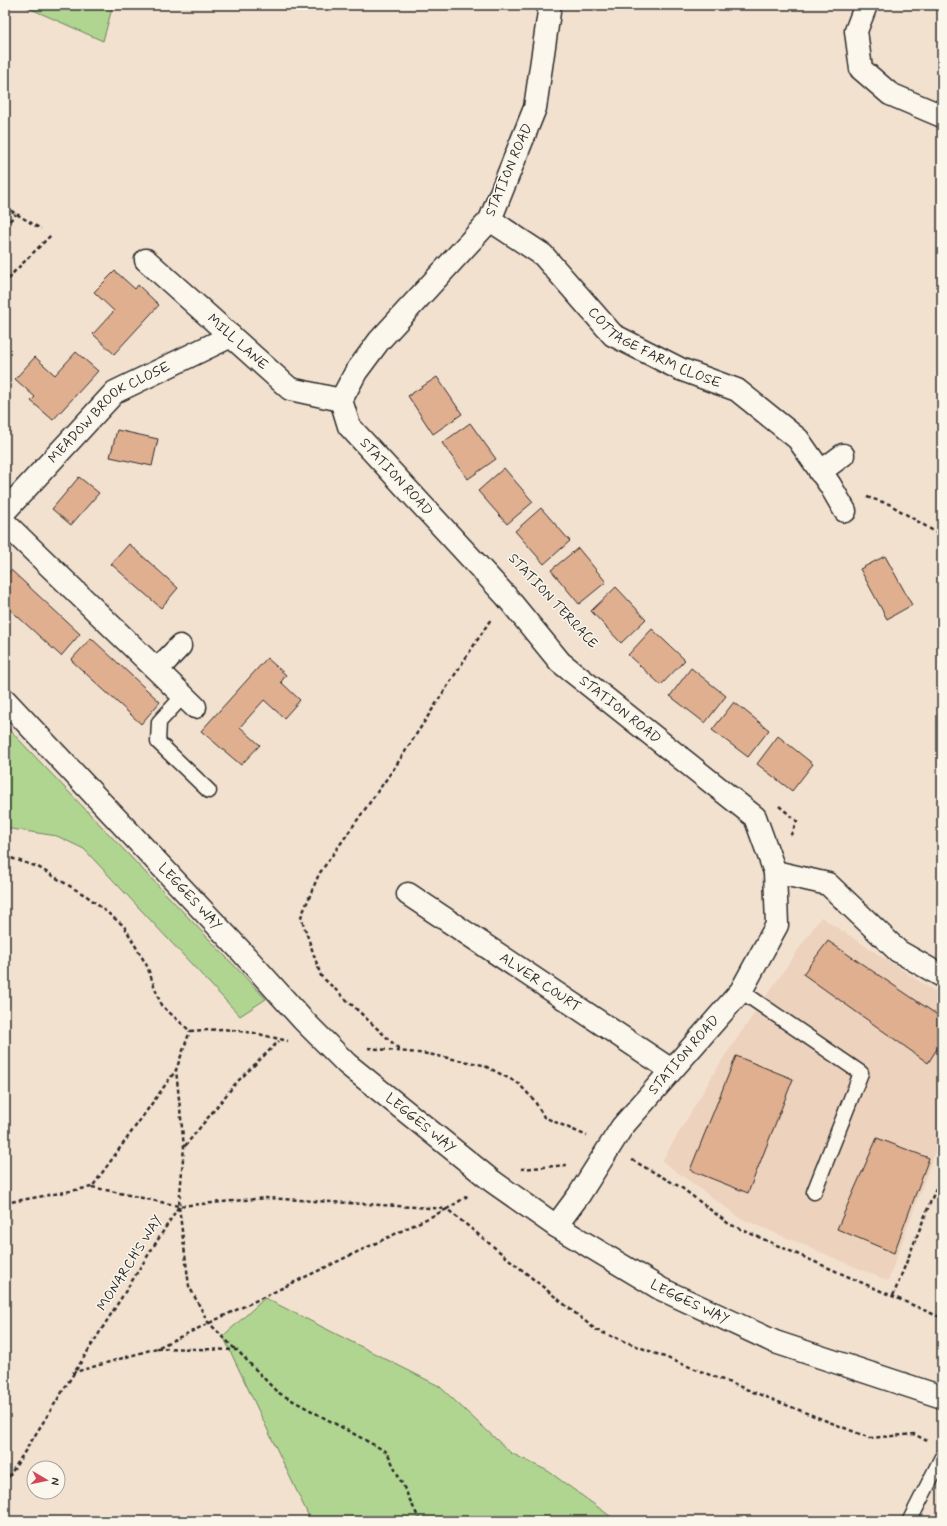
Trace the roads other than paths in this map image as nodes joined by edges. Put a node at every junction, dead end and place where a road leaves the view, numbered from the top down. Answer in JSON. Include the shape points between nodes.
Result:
{"nodes":[{"id":1,"x":550,"y":5,"type":"edge"},
{"id":2,"x":866,"y":5,"type":"edge"},
{"id":3,"x":942,"y":116,"type":"edge"},
{"id":4,"x":490,"y":220,"type":"junction"},
{"id":5,"x":146,"y":260,"type":"dead end"},
{"id":6,"x":231,"y":336,"type":"junction"},
{"id":7,"x":341,"y":400,"type":"junction"},
{"id":8,"x":843,"y":455,"type":"dead end"},
{"id":9,"x":825,"y":479,"type":"junction"},
{"id":10,"x":5,"y":511,"type":"edge"},
{"id":11,"x":845,"y":511,"type":"dead end"},
{"id":12,"x":5,"y":523,"type":"edge"},
{"id":13,"x":180,"y":646,"type":"dead end"},
{"id":14,"x":158,"y":669,"type":"junction"},
{"id":15,"x":5,"y":700,"type":"edge"},
{"id":16,"x":190,"y":701,"type":"joint"},
{"id":17,"x":209,"y":791,"type":"dead end"},
{"id":18,"x":775,"y":872,"type":"junction"},
{"id":19,"x":408,"y":894,"type":"dead end"},
{"id":20,"x":942,"y":976,"type":"edge"},
{"id":21,"x":741,"y":991,"type":"junction"},
{"id":22,"x":671,"y":1070,"type":"junction"},
{"id":23,"x":814,"y":1192,"type":"dead end"},
{"id":24,"x":556,"y":1226,"type":"junction"},
{"id":25,"x":942,"y":1397,"type":"edge"},
{"id":26,"x":942,"y":1457,"type":"edge"},
{"id":27,"x":911,"y":1521,"type":"edge"}],
"edges":[{"from":1,"to":4,"type":"street","name":"STATION ROAD","via":[[535,108]]},
{"from":2,"to":3,"type":"street","via":[[856,31],[860,69],[890,94]]},
{"from":4,"to":7,"type":"street","name":"STATION ROAD","via":[[379,341],[356,372]]},
{"from":4,"to":9,"type":"street","name":"COTTAGE FARM CLOSE","via":[[543,256],[613,335],[680,369],[737,390],[798,439]]},
{"from":5,"to":6,"type":"street","name":"MILL LANE"},
{"from":6,"to":7,"type":"street","name":"MILL LANE","via":[[290,389]]},
{"from":6,"to":10,"type":"street","name":"MEADOW BROOK CLOSE","via":[[115,392]]},
{"from":7,"to":18,"type":"street","name":"STATION ROAD","via":[[349,426],[354,432],[506,596],[560,662],[755,817]]},
{"from":8,"to":9,"type":"street"},
{"from":9,"to":11,"type":"street","name":"COTTAGE FARM CLOSE"},
{"from":12,"to":14,"type":"street"},
{"from":13,"to":14,"type":"street"},
{"from":14,"to":16,"type":"street"},
{"from":15,"to":24,"type":"street","name":"LEGGES WAY","via":[[347,1064],[492,1181]]},
{"from":16,"to":17,"type":"lane","via":[[159,722],[158,742]]},
{"from":18,"to":20,"type":"street","via":[[828,884],[898,951]]},
{"from":18,"to":21,"type":"street","name":"STATION ROAD","via":[[777,925]]},
{"from":19,"to":22,"type":"street","name":"ALVER COURT"},
{"from":21,"to":22,"type":"street","name":"STATION ROAD"},
{"from":21,"to":23,"type":"lane","via":[[862,1073]]},
{"from":22,"to":24,"type":"street","name":"STATION ROAD","via":[[622,1127]]},
{"from":24,"to":25,"type":"street","name":"LEGGES WAY","via":[[661,1288],[775,1342]]},
{"from":26,"to":27,"type":"lane"}]}
